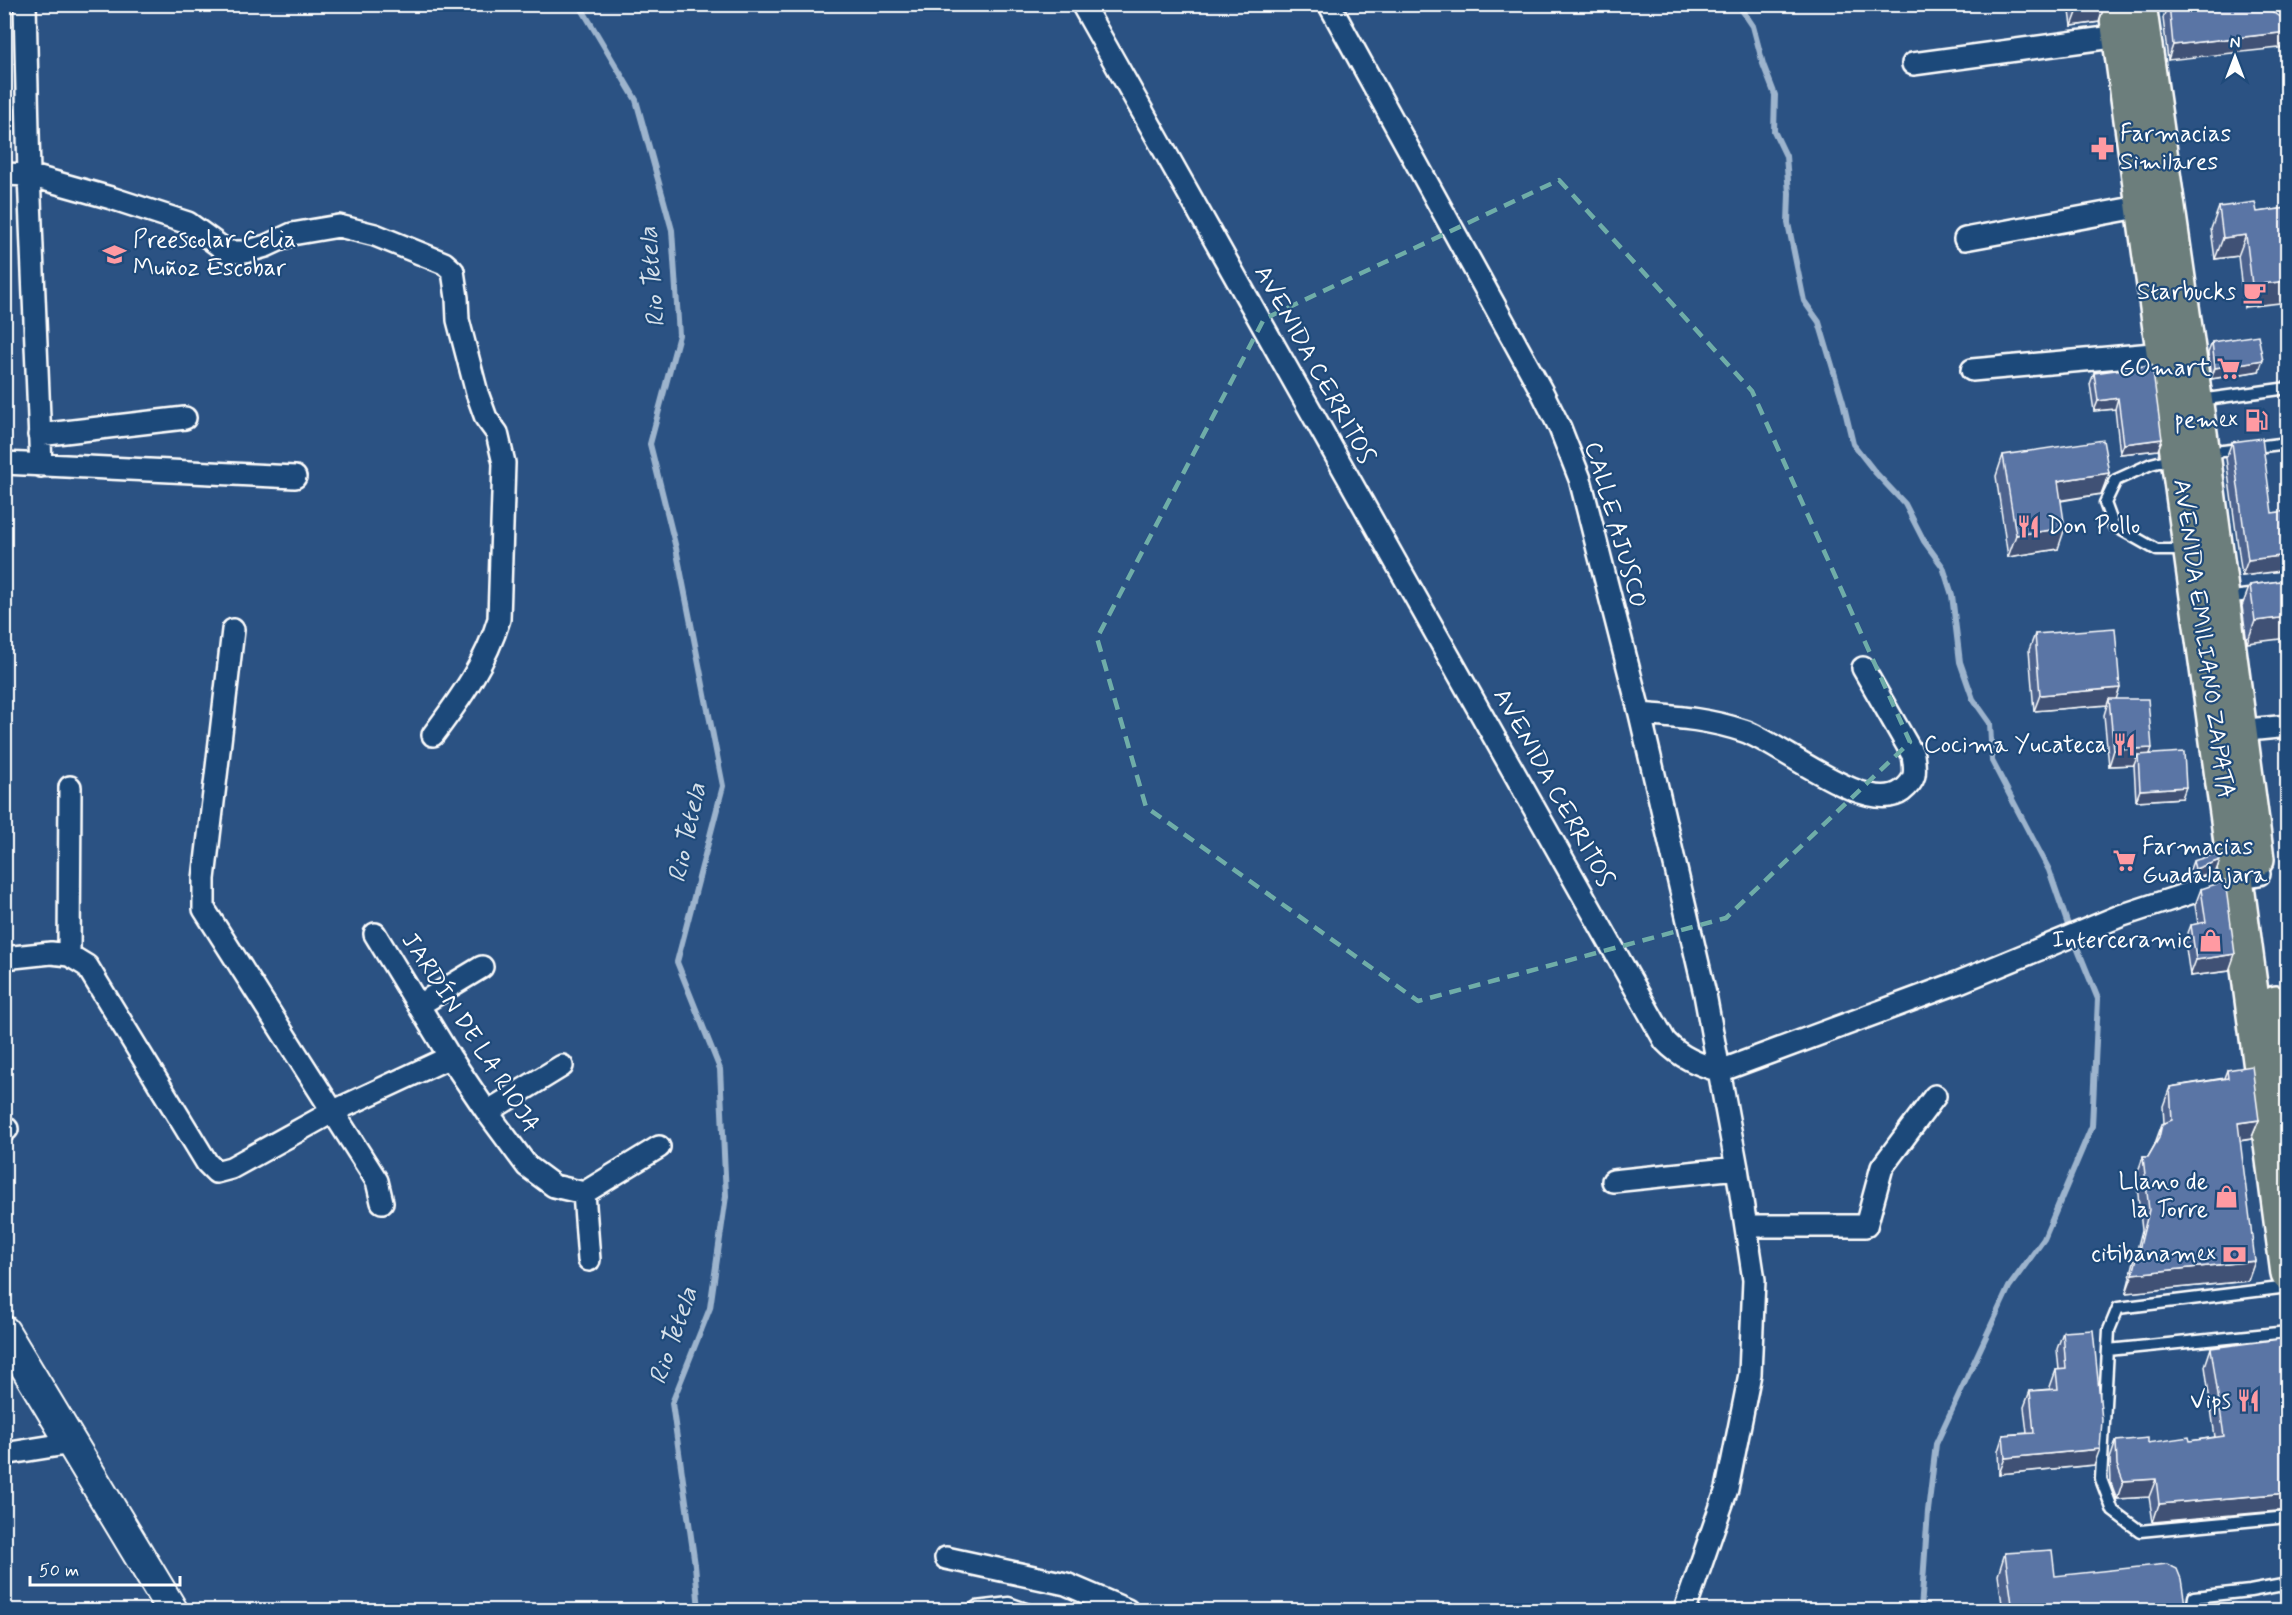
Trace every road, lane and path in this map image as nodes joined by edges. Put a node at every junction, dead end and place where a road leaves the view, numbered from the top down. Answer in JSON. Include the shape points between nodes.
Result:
{"nodes":[{"id":1,"x":25,"y":4,"type":"edge"},
{"id":2,"x":1082,"y":4,"type":"edge"},
{"id":3,"x":1329,"y":4,"type":"edge"},
{"id":4,"x":2139,"y":4,"type":"edge"},
{"id":5,"x":2118,"y":20,"type":"edge"},
{"id":6,"x":1913,"y":64,"type":"dead end"},
{"id":7,"x":4,"y":174,"type":"edge"},
{"id":8,"x":29,"y":175,"type":"junction"},
{"id":9,"x":2144,"y":207,"type":"junction"},
{"id":10,"x":1965,"y":239,"type":"dead end"},
{"id":11,"x":2164,"y":353,"type":"junction"},
{"id":12,"x":1972,"y":370,"type":"dead end"},
{"id":13,"x":2288,"y":388,"type":"edge"},
{"id":14,"x":2194,"y":400,"type":"junction"},
{"id":15,"x":185,"y":418,"type":"dead end"},
{"id":16,"x":39,"y":435,"type":"junction"},
{"id":17,"x":2288,"y":443,"type":"edge"},
{"id":18,"x":2190,"y":455,"type":"junction"},
{"id":19,"x":4,"y":463,"type":"edge"},
{"id":20,"x":41,"y":466,"type":"junction"},
{"id":21,"x":295,"y":477,"type":"dead end"},
{"id":22,"x":2192,"y":550,"type":"junction"},
{"id":23,"x":2288,"y":590,"type":"edge"},
{"id":24,"x":2221,"y":598,"type":"junction"},
{"id":25,"x":233,"y":630,"type":"dead end"},
{"id":26,"x":1863,"y":668,"type":"dead end"},
{"id":27,"x":1640,"y":714,"type":"junction"},
{"id":28,"x":2288,"y":726,"type":"edge"},
{"id":29,"x":2227,"y":732,"type":"junction"},
{"id":30,"x":433,"y":735,"type":"dead end"},
{"id":31,"x":70,"y":787,"type":"dead end"},
{"id":32,"x":2247,"y":876,"type":"junction"},
{"id":33,"x":375,"y":934,"type":"dead end"},
{"id":34,"x":69,"y":955,"type":"junction"},
{"id":35,"x":4,"y":958,"type":"edge"},
{"id":36,"x":482,"y":967,"type":"dead end"},
{"id":37,"x":419,"y":1005,"type":"junction"},
{"id":38,"x":450,"y":1057,"type":"junction"},
{"id":39,"x":562,"y":1066,"type":"dead end"},
{"id":40,"x":1720,"y":1071,"type":"junction"},
{"id":41,"x":2288,"y":1093,"type":"edge"},
{"id":42,"x":1935,"y":1096,"type":"dead end"},
{"id":43,"x":334,"y":1111,"type":"junction"},
{"id":44,"x":487,"y":1112,"type":"junction"},
{"id":45,"x":658,"y":1147,"type":"dead end"},
{"id":46,"x":1737,"y":1168,"type":"junction"},
{"id":47,"x":1613,"y":1181,"type":"dead end"},
{"id":48,"x":584,"y":1193,"type":"junction"},
{"id":49,"x":382,"y":1202,"type":"dead end"},
{"id":50,"x":1746,"y":1226,"type":"junction"},
{"id":51,"x":589,"y":1260,"type":"dead end"},
{"id":52,"x":2288,"y":1274,"type":"edge"},
{"id":53,"x":2288,"y":1287,"type":"edge"},
{"id":54,"x":4,"y":1331,"type":"edge"},
{"id":55,"x":2288,"y":1332,"type":"edge"},
{"id":56,"x":2108,"y":1350,"type":"junction"},
{"id":57,"x":72,"y":1443,"type":"junction"},
{"id":58,"x":4,"y":1454,"type":"edge"},
{"id":59,"x":2288,"y":1517,"type":"edge"},
{"id":60,"x":946,"y":1558,"type":"dead end"},
{"id":61,"x":2288,"y":1584,"type":"edge"},
{"id":62,"x":172,"y":1611,"type":"edge"},
{"id":63,"x":972,"y":1611,"type":"edge"},
{"id":64,"x":1029,"y":1611,"type":"edge"},
{"id":65,"x":1127,"y":1611,"type":"edge"},
{"id":66,"x":1685,"y":1611,"type":"edge"},
{"id":67,"x":2192,"y":1611,"type":"edge"}],
"edges":[{"from":1,"to":8,"type":"street"},
{"from":2,"to":40,"type":"street","name":"AVENIDA CERRITOS","via":[[1665,1041],[1689,1061]]},
{"from":3,"to":27,"type":"street","name":"CALLE AJUSCO","via":[[1560,428],[1580,479]]},
{"from":4,"to":14,"type":"main road","name":"AVENIDA EMILIANO ZAPATA"},
{"from":5,"to":6,"type":"street"},
{"from":5,"to":9,"type":"main road","name":"AVENIDA EMILIANO ZAPATA"},
{"from":7,"to":8,"type":"street"},
{"from":8,"to":16,"type":"street"},
{"from":8,"to":30,"type":"street","via":[[188,223],[228,252],[245,252],[292,234],[339,226],[385,239],[444,263],[453,271],[458,320],[477,393],[486,418],[497,433],[504,463],[499,619],[475,676]]},
{"from":9,"to":10,"type":"street"},
{"from":9,"to":11,"type":"main road","name":"AVENIDA EMILIANO ZAPATA"},
{"from":11,"to":12,"type":"street"},
{"from":11,"to":18,"type":"main road","name":"AVENIDA EMILIANO ZAPATA"},
{"from":13,"to":14,"type":"lane"},
{"from":14,"to":18,"type":"main road","name":"AVENIDA EMILIANO ZAPATA"},
{"from":15,"to":16,"type":"street"},
{"from":16,"to":20,"type":"street"},
{"from":17,"to":18,"type":"lane"},
{"from":18,"to":22,"type":"main road","name":"AVENIDA EMILIANO ZAPATA"},
{"from":18,"to":22,"type":"lane","via":[[2151,464],[2116,480],[2105,503],[2113,525],[2157,550]]},
{"from":18,"to":24,"type":"main road","name":"AVENIDA EMILIANO ZAPATA"},
{"from":19,"to":20,"type":"street"},
{"from":20,"to":21,"type":"street"},
{"from":22,"to":29,"type":"main road","name":"AVENIDA EMILIANO ZAPATA"},
{"from":23,"to":24,"type":"lane"},
{"from":24,"to":29,"type":"main road","name":"AVENIDA EMILIANO ZAPATA"},
{"from":25,"to":43,"type":"street","via":[[204,879],[204,909]]},
{"from":26,"to":27,"type":"street","via":[[1913,755],[1912,783],[1895,796],[1877,798],[1863,793],[1746,732],[1696,718]]},
{"from":27,"to":40,"type":"street","name":"CALLE AJUSCO"},
{"from":28,"to":29,"type":"street"},
{"from":29,"to":32,"type":"main road","name":"AVENIDA EMILIANO ZAPATA"},
{"from":31,"to":34,"type":"street"},
{"from":32,"to":40,"type":"street","via":[[2121,916],[1957,983]]},
{"from":32,"to":41,"type":"main road","name":"AVENIDA EMILIANO ZAPATA"},
{"from":32,"to":52,"type":"main road","name":"AVENIDA EMILIANO ZAPATA"},
{"from":33,"to":37,"type":"street","name":"JARDÍN DE LA RIOJA"},
{"from":34,"to":35,"type":"street"},
{"from":34,"to":43,"type":"street","via":[[87,966],[216,1172],[231,1168]]},
{"from":36,"to":37,"type":"street"},
{"from":37,"to":38,"type":"street","name":"JARDÍN DE LA RIOJA"},
{"from":38,"to":43,"type":"street"},
{"from":38,"to":44,"type":"street","name":"JARDÍN DE LA RIOJA"},
{"from":39,"to":44,"type":"street"},
{"from":40,"to":46,"type":"street","name":"CALLE AJUSCO"},
{"from":42,"to":50,"type":"street","via":[[1882,1167],[1866,1226]]},
{"from":43,"to":49,"type":"street","via":[[377,1181]]},
{"from":44,"to":48,"type":"street","name":"JARDÍN DE LA RIOJA","via":[[527,1166],[554,1186]]},
{"from":45,"to":48,"type":"street"},
{"from":46,"to":47,"type":"street"},
{"from":46,"to":50,"type":"street","name":"CALLE AJUSCO"},
{"from":48,"to":51,"type":"street"},
{"from":50,"to":66,"type":"street","name":"CALLE AJUSCO","via":[[1754,1280],[1750,1374],[1727,1490]]},
{"from":53,"to":56,"type":"lane","via":[[2118,1308],[2109,1330]]},
{"from":54,"to":57,"type":"street"},
{"from":55,"to":56,"type":"lane"},
{"from":56,"to":59,"type":"lane","via":[[2101,1479],[2113,1511],[2140,1531]]},
{"from":57,"to":58,"type":"street"},
{"from":57,"to":62,"type":"street"},
{"from":60,"to":65,"type":"street","via":[[1066,1584]]},
{"from":61,"to":67,"type":"lane","via":[[2194,1597]]},
{"from":63,"to":64,"type":"lane","via":[[976,1607],[1009,1603]]}]}
